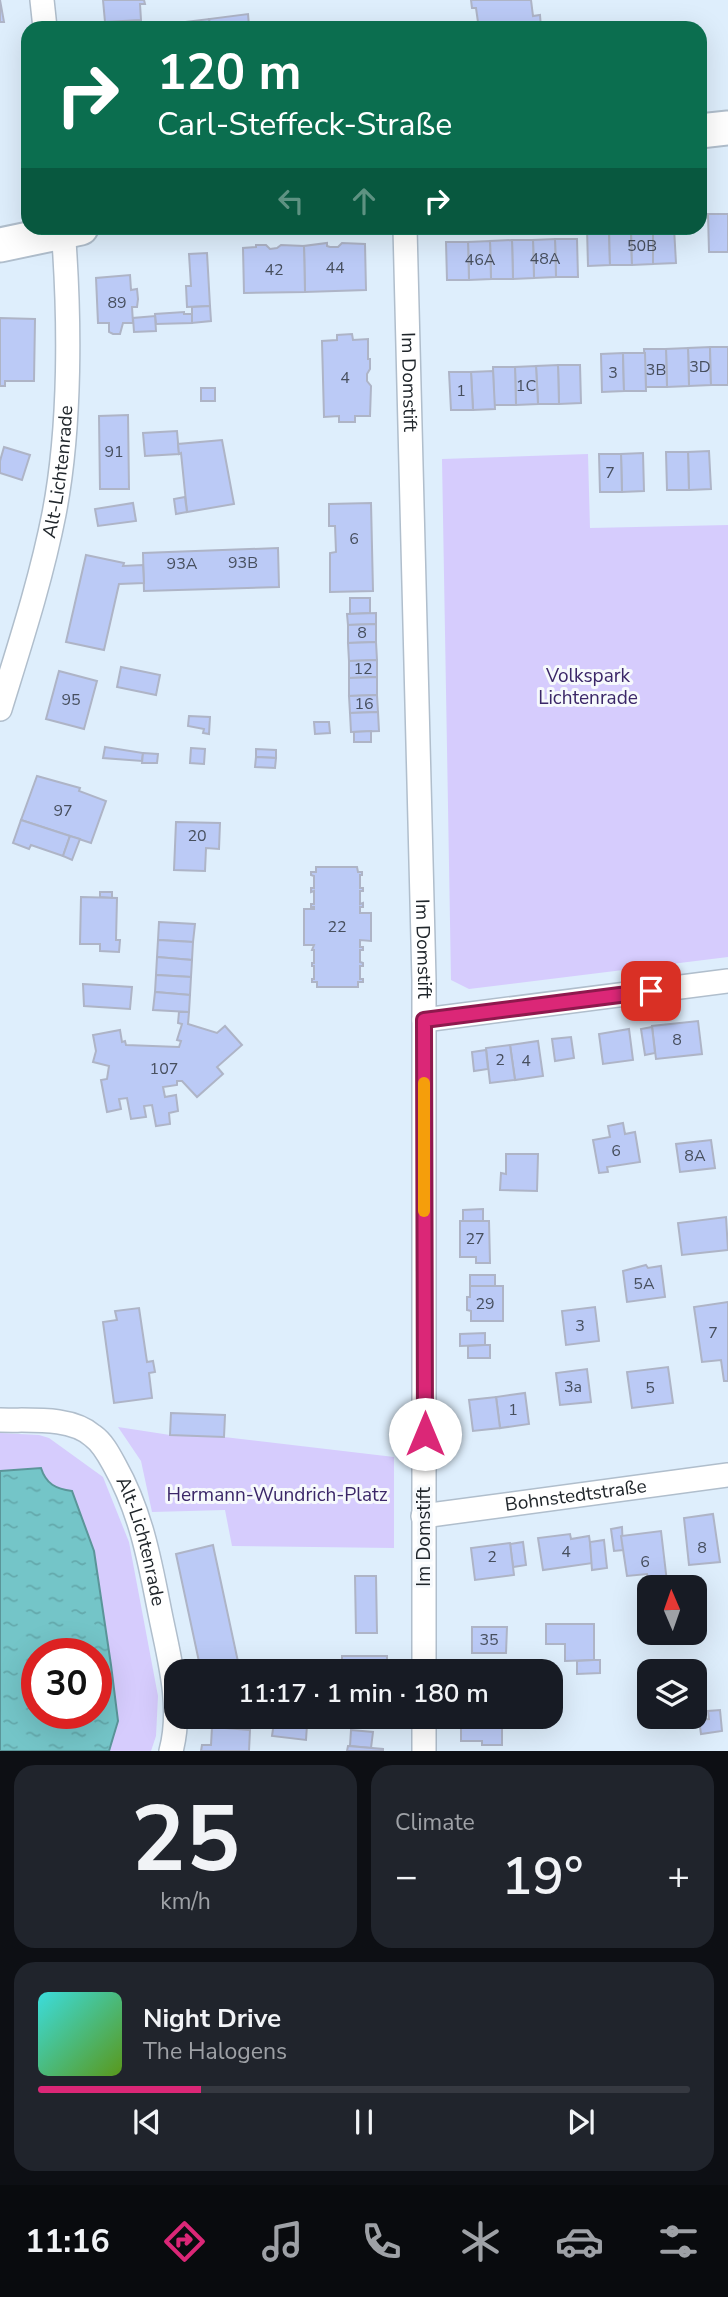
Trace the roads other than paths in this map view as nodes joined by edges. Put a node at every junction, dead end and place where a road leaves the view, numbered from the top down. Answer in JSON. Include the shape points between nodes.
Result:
{"nodes":[{"id":1,"x":42,"y":0,"type":"edge"},
{"id":2,"x":44,"y":21,"type":"edge"},
{"id":3,"x":728,"y":128,"type":"edge"},
{"id":4,"x":707,"y":130,"type":"edge"},
{"id":5,"x":43,"y":235,"type":"edge"},
{"id":6,"x":69,"y":235,"type":"edge"},
{"id":7,"x":405,"y":235,"type":"edge"},
{"id":8,"x":0,"y":245,"type":"edge"},
{"id":9,"x":0,"y":709,"type":"edge"},
{"id":10,"x":728,"y":981,"type":"edge"},
{"id":11,"x":424,"y":1020,"type":"junction"},
{"id":12,"x":0,"y":1420,"type":"edge"},
{"id":13,"x":728,"y":1475,"type":"edge"},
{"id":14,"x":423,"y":1516,"type":"junction"},
{"id":15,"x":424,"y":1659,"type":"edge"},
{"id":16,"x":424,"y":1729,"type":"edge"},
{"id":17,"x":172,"y":1751,"type":"edge"},
{"id":18,"x":424,"y":1751,"type":"edge"}],
"edges":[{"from":1,"to":2,"type":"street"},
{"from":3,"to":4,"type":"street"},
{"from":5,"to":8,"type":"street"},
{"from":6,"to":9,"type":"street","name":"Alt-Lichtenrade","via":[[60,472],[43,564]]},
{"from":7,"to":11,"type":"street","name":"Im Domstift"},
{"from":10,"to":11,"type":"street"},
{"from":11,"to":14,"type":"street","name":"Im Domstift"},
{"from":12,"to":17,"type":"street","name":"Alt-Lichtenrade","via":[[80,1427],[94,1436],[118,1471],[148,1553],[174,1685]]},
{"from":13,"to":14,"type":"street","name":"Bohnstedtstraße"},
{"from":14,"to":15,"type":"street","name":"Im Domstift"},
{"from":16,"to":18,"type":"street"}]}
